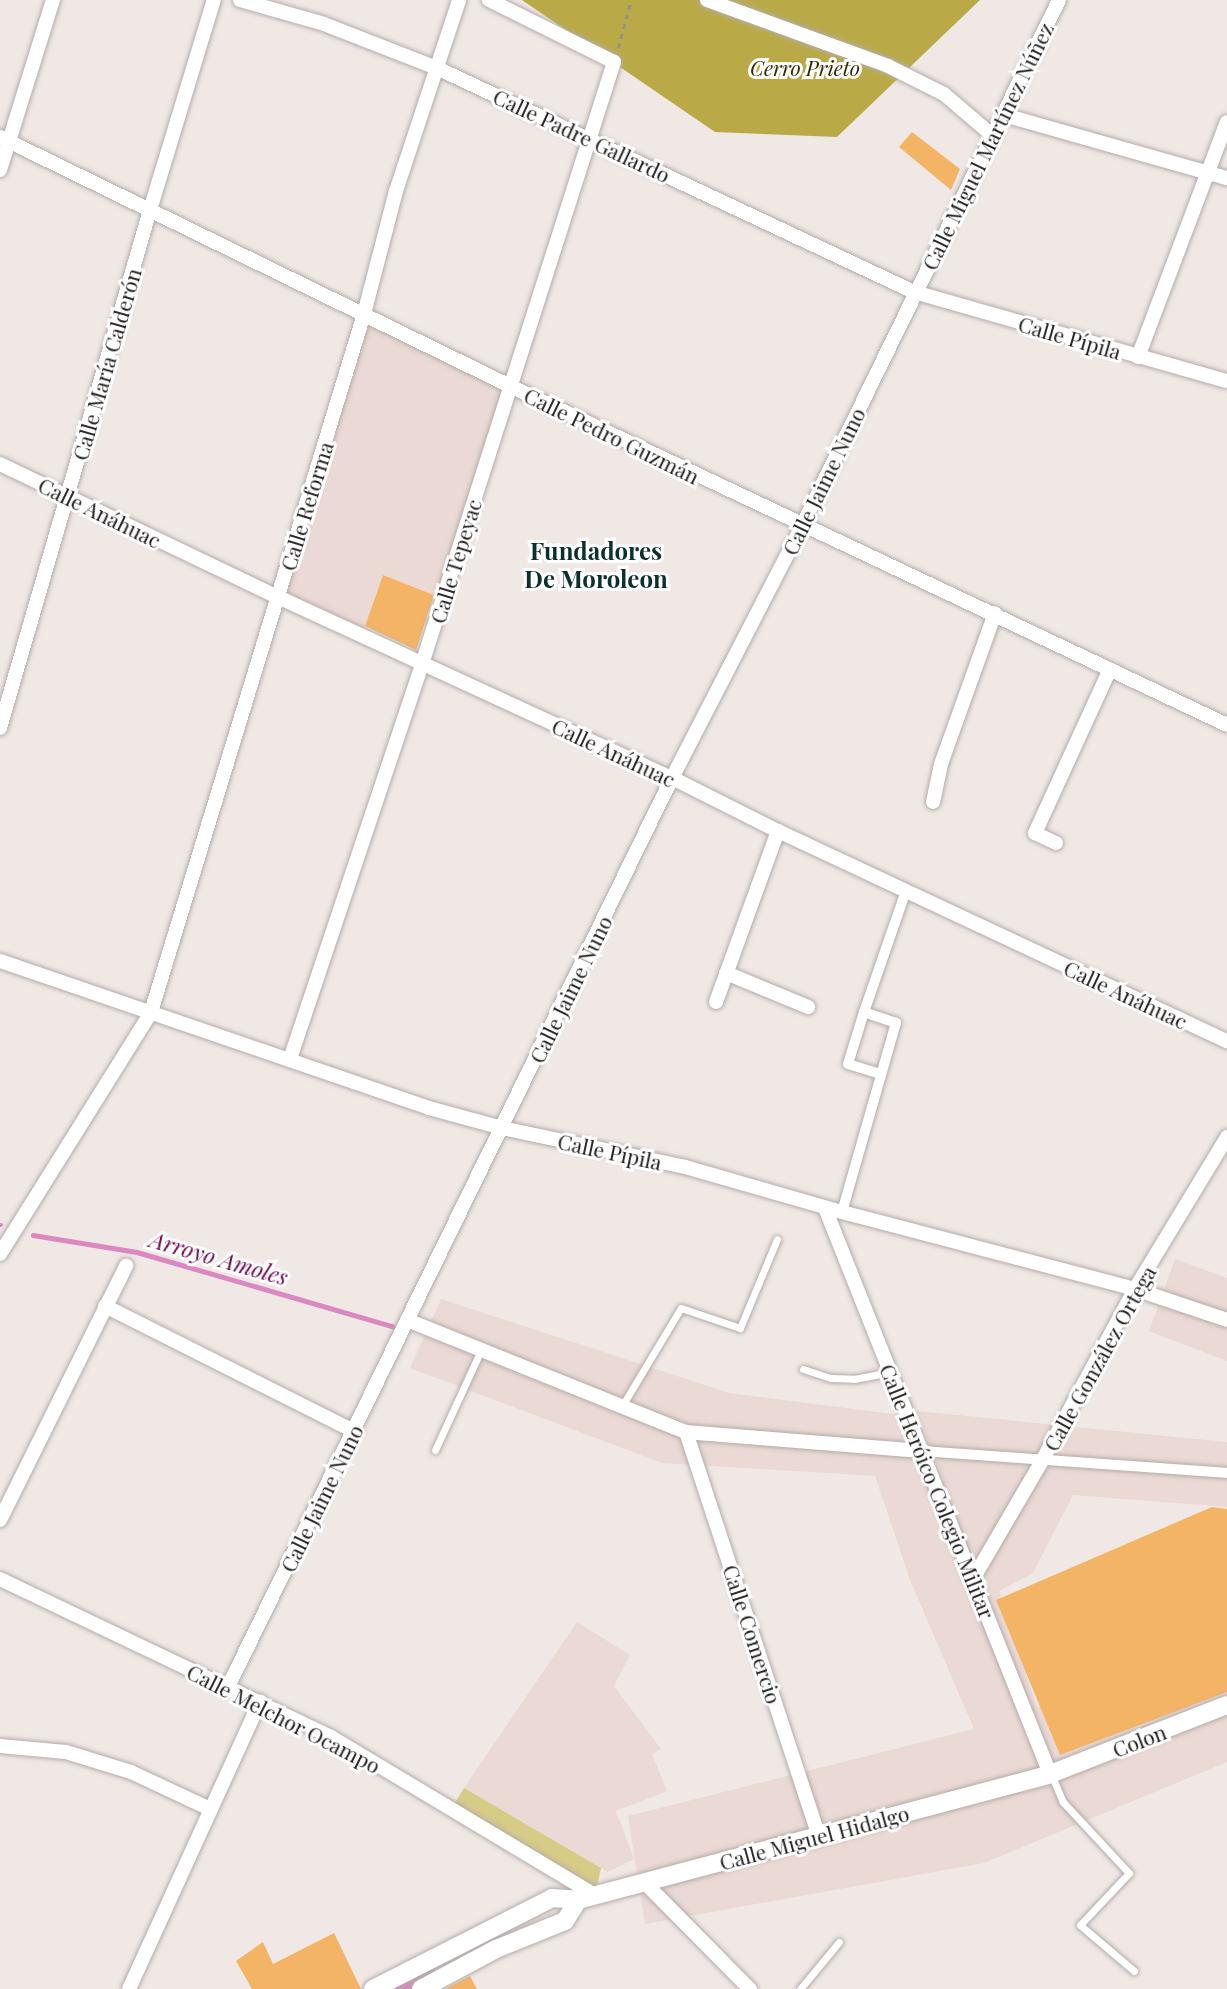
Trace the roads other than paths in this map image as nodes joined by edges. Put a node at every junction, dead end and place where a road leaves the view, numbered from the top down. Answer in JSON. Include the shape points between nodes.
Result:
{"nodes":[{"id":1,"x":53,"y":0,"type":"edge"},
{"id":2,"x":214,"y":0,"type":"edge"},
{"id":3,"x":240,"y":0,"type":"edge"},
{"id":4,"x":459,"y":0,"type":"edge"},
{"id":5,"x":489,"y":0,"type":"edge"},
{"id":6,"x":707,"y":0,"type":"edge"},
{"id":7,"x":1059,"y":0,"type":"edge"},
{"id":8,"x":437,"y":68,"type":"junction"},
{"id":9,"x":1004,"y":115,"type":"junction"},
{"id":10,"x":1227,"y":122,"type":"edge"},
{"id":11,"x":993,"y":136,"type":"junction"},
{"id":12,"x":589,"y":137,"type":"junction"},
{"id":13,"x":4,"y":139,"type":"edge"},
{"id":14,"x":0,"y":170,"type":"edge"},
{"id":15,"x":1208,"y":173,"type":"junction"},
{"id":16,"x":1227,"y":178,"type":"edge"},
{"id":17,"x":150,"y":210,"type":"junction"},
{"id":18,"x":914,"y":292,"type":"junction"},
{"id":19,"x":364,"y":314,"type":"junction"},
{"id":20,"x":1138,"y":357,"type":"junction"},
{"id":21,"x":1227,"y":381,"type":"edge"},
{"id":22,"x":510,"y":386,"type":"junction"},
{"id":23,"x":0,"y":464,"type":"edge"},
{"id":24,"x":68,"y":496,"type":"junction"},
{"id":25,"x":802,"y":526,"type":"junction"},
{"id":26,"x":278,"y":597,"type":"junction"},
{"id":27,"x":995,"y":613,"type":"junction"},
{"id":28,"x":422,"y":664,"type":"junction"},
{"id":29,"x":1110,"y":669,"type":"junction"},
{"id":30,"x":1,"y":719,"type":"edge"},
{"id":31,"x":1227,"y":724,"type":"edge"},
{"id":32,"x":672,"y":778,"type":"junction"},
{"id":33,"x":933,"y":802,"type":"dead end"},
{"id":34,"x":778,"y":831,"type":"junction"},
{"id":35,"x":1056,"y":843,"type":"dead end"},
{"id":36,"x":906,"y":891,"type":"junction"},
{"id":37,"x":0,"y":961,"type":"edge"},
{"id":38,"x":726,"y":973,"type":"junction"},
{"id":39,"x":716,"y":1002,"type":"dead end"},
{"id":40,"x":808,"y":1007,"type":"dead end"},
{"id":41,"x":151,"y":1012,"type":"junction"},
{"id":42,"x":864,"y":1012,"type":"junction"},
{"id":43,"x":1227,"y":1041,"type":"edge"},
{"id":44,"x":290,"y":1059,"type":"junction"},
{"id":45,"x":881,"y":1074,"type":"junction"},
{"id":46,"x":502,"y":1128,"type":"junction"},
{"id":47,"x":1227,"y":1137,"type":"edge"},
{"id":48,"x":825,"y":1208,"type":"junction"},
{"id":49,"x":842,"y":1212,"type":"junction"},
{"id":50,"x":778,"y":1239,"type":"dead end"},
{"id":51,"x":0,"y":1254,"type":"edge"},
{"id":52,"x":126,"y":1266,"type":"dead end"},
{"id":53,"x":1135,"y":1289,"type":"junction"},
{"id":54,"x":105,"y":1306,"type":"junction"},
{"id":55,"x":407,"y":1320,"type":"junction"},
{"id":56,"x":1227,"y":1320,"type":"edge"},
{"id":57,"x":481,"y":1350,"type":"junction"},
{"id":58,"x":803,"y":1369,"type":"dead end"},
{"id":59,"x":891,"y":1372,"type":"junction"},
{"id":60,"x":622,"y":1406,"type":"junction"},
{"id":61,"x":355,"y":1432,"type":"junction"},
{"id":62,"x":687,"y":1432,"type":"junction"},
{"id":63,"x":435,"y":1450,"type":"dead end"},
{"id":64,"x":923,"y":1451,"type":"junction"},
{"id":65,"x":1043,"y":1460,"type":"junction"},
{"id":66,"x":1227,"y":1473,"type":"edge"},
{"id":67,"x":0,"y":1520,"type":"edge"},
{"id":68,"x":0,"y":1579,"type":"edge"},
{"id":69,"x":973,"y":1579,"type":"junction"},
{"id":70,"x":228,"y":1687,"type":"junction"},
{"id":71,"x":260,"y":1701,"type":"junction"},
{"id":72,"x":1227,"y":1705,"type":"edge"},
{"id":73,"x":0,"y":1746,"type":"edge"},
{"id":74,"x":1051,"y":1774,"type":"junction"},
{"id":75,"x":210,"y":1808,"type":"junction"},
{"id":76,"x":819,"y":1837,"type":"junction"},
{"id":77,"x":643,"y":1882,"type":"junction"},
{"id":78,"x":587,"y":1897,"type":"junction"},
{"id":79,"x":839,"y":1942,"type":"dead end"},
{"id":80,"x":1134,"y":1970,"type":"dead end"},
{"id":81,"x":129,"y":1989,"type":"edge"},
{"id":82,"x":373,"y":1989,"type":"edge"},
{"id":83,"x":421,"y":1989,"type":"edge"},
{"id":84,"x":750,"y":1989,"type":"edge"},
{"id":85,"x":800,"y":1989,"type":"edge"}],
"edges":[{"from":1,"to":13,"type":"street"},
{"from":2,"to":17,"type":"street","name":"Calle María Calderón"},
{"from":3,"to":8,"type":"street","name":"Calle Padre Gallardo","via":[[324,24]]},
{"from":4,"to":8,"type":"street","name":"Calle Reforma"},
{"from":5,"to":12,"type":"street","name":"Calle Tepeyac","via":[[614,62]]},
{"from":6,"to":11,"type":"street","via":[[888,66],[944,94]]},
{"from":7,"to":9,"type":"street","name":"Calle Miguel Martínez Núñez"},
{"from":8,"to":12,"type":"street","name":"Calle Padre Gallardo"},
{"from":8,"to":19,"type":"street","name":"Calle Reforma","via":[[396,191]]},
{"from":9,"to":11,"type":"street","name":"Calle Miguel Martínez Núñez"},
{"from":9,"to":15,"type":"street"},
{"from":10,"to":15,"type":"street"},
{"from":11,"to":18,"type":"street","name":"Calle Miguel Martínez Núñez"},
{"from":12,"to":18,"type":"street","name":"Calle Padre Gallardo"},
{"from":12,"to":22,"type":"street","name":"Calle Tepeyac"},
{"from":13,"to":14,"type":"street"},
{"from":13,"to":17,"type":"street","name":"Calle Pedro Guzmán"},
{"from":15,"to":16,"type":"street"},
{"from":15,"to":20,"type":"street"},
{"from":17,"to":19,"type":"street","name":"Calle Pedro Guzmán"},
{"from":17,"to":24,"type":"street","name":"Calle María Calderón"},
{"from":18,"to":20,"type":"street","name":"Calle Pípila"},
{"from":18,"to":25,"type":"street","name":"Calle Jaime Nuno"},
{"from":19,"to":22,"type":"street","name":"Calle Pedro Guzmán"},
{"from":19,"to":26,"type":"street","name":"Calle Reforma"},
{"from":20,"to":21,"type":"street","name":"Calle Pípila"},
{"from":22,"to":25,"type":"street","name":"Calle Pedro Guzmán"},
{"from":22,"to":28,"type":"street","name":"Calle Tepeyac"},
{"from":23,"to":24,"type":"street","name":"Calle Anáhuac"},
{"from":24,"to":26,"type":"street","name":"Calle Anáhuac"},
{"from":24,"to":30,"type":"street","name":"Calle María Calderón"},
{"from":25,"to":27,"type":"street","name":"Calle Pedro Guzmán"},
{"from":25,"to":32,"type":"street","name":"Calle Jaime Nuno"},
{"from":26,"to":28,"type":"street","name":"Calle Anáhuac"},
{"from":26,"to":41,"type":"street","name":"Calle Reforma"},
{"from":27,"to":29,"type":"street","name":"Calle Pedro Guzmán"},
{"from":27,"to":33,"type":"street","via":[[941,764]]},
{"from":28,"to":32,"type":"street","name":"Calle Anáhuac"},
{"from":28,"to":44,"type":"street","name":"Calle Tepeyac"},
{"from":29,"to":31,"type":"street","name":"Calle Pedro Guzmán"},
{"from":29,"to":35,"type":"street","via":[[1035,832]]},
{"from":32,"to":34,"type":"street","name":"Calle Anáhuac"},
{"from":32,"to":46,"type":"street","name":"Calle Jaime Nuno"},
{"from":34,"to":36,"type":"street","name":"Calle Anáhuac"},
{"from":34,"to":38,"type":"street"},
{"from":36,"to":42,"type":"street"},
{"from":36,"to":43,"type":"street","name":"Calle Anáhuac"},
{"from":37,"to":41,"type":"street","name":"Calle Pípila"},
{"from":38,"to":39,"type":"street"},
{"from":38,"to":40,"type":"street"},
{"from":41,"to":44,"type":"street","name":"Calle Pípila"},
{"from":41,"to":51,"type":"street","name":"Calle Reforma"},
{"from":42,"to":45,"type":"street","via":[[896,1023]]},
{"from":42,"to":45,"type":"street","via":[[848,1064]]},
{"from":44,"to":46,"type":"street","name":"Calle Pípila","via":[[429,1108]]},
{"from":45,"to":49,"type":"street"},
{"from":46,"to":48,"type":"street","name":"Calle Pípila","via":[[685,1167]]},
{"from":46,"to":55,"type":"street","name":"Calle Jaime Nuno"},
{"from":47,"to":53,"type":"street","name":"Calle González Ortega"},
{"from":48,"to":49,"type":"street","name":"Calle Pípila"},
{"from":48,"to":59,"type":"street","name":"Calle Heróico Colegio Militar"},
{"from":49,"to":53,"type":"street","name":"Calle Pípila"},
{"from":50,"to":60,"type":"lane","via":[[740,1328],[681,1308]]},
{"from":52,"to":54,"type":"street"},
{"from":53,"to":56,"type":"street","name":"Calle Pípila"},
{"from":53,"to":65,"type":"street","name":"Calle González Ortega"},
{"from":54,"to":61,"type":"street"},
{"from":54,"to":67,"type":"street"},
{"from":55,"to":57,"type":"street"},
{"from":55,"to":61,"type":"street","name":"Calle Jaime Nuno"},
{"from":57,"to":60,"type":"street"},
{"from":57,"to":63,"type":"lane"},
{"from":58,"to":59,"type":"lane","via":[[854,1380]]},
{"from":59,"to":64,"type":"street","name":"Calle Heróico Colegio Militar"},
{"from":60,"to":62,"type":"street"},
{"from":61,"to":70,"type":"street","name":"Calle Jaime Nuno"},
{"from":62,"to":64,"type":"street"},
{"from":62,"to":76,"type":"street","name":"Calle Comercio"},
{"from":64,"to":65,"type":"street"},
{"from":64,"to":69,"type":"street","name":"Calle Heróico Colegio Militar"},
{"from":65,"to":66,"type":"street"},
{"from":65,"to":69,"type":"street","name":"Calle González Ortega"},
{"from":68,"to":70,"type":"street","name":"Calle Melchor Ocampo"},
{"from":69,"to":74,"type":"street","name":"Calle Heróico Colegio Militar"},
{"from":70,"to":71,"type":"street","name":"Calle Melchor Ocampo"},
{"from":71,"to":75,"type":"street"},
{"from":71,"to":78,"type":"street","name":"Calle Melchor Ocampo","via":[[331,1737]]},
{"from":72,"to":74,"type":"street","name":"Colon"},
{"from":73,"to":75,"type":"street","via":[[66,1752],[131,1772]]},
{"from":74,"to":76,"type":"street","name":"Calle Miguel Hidalgo"},
{"from":74,"to":80,"type":"lane","via":[[1063,1802],[1129,1873],[1080,1925]]},
{"from":75,"to":81,"type":"street"},
{"from":76,"to":77,"type":"street","name":"Calle Miguel Hidalgo"},
{"from":77,"to":78,"type":"street","name":"Calle Miguel Hidalgo"},
{"from":77,"to":84,"type":"street"},
{"from":78,"to":82,"type":"street","name":"Calle Miguel Hidalgo","via":[[552,1898]]},
{"from":78,"to":83,"type":"street","via":[[565,1920]]},
{"from":79,"to":85,"type":"lane"}]}
